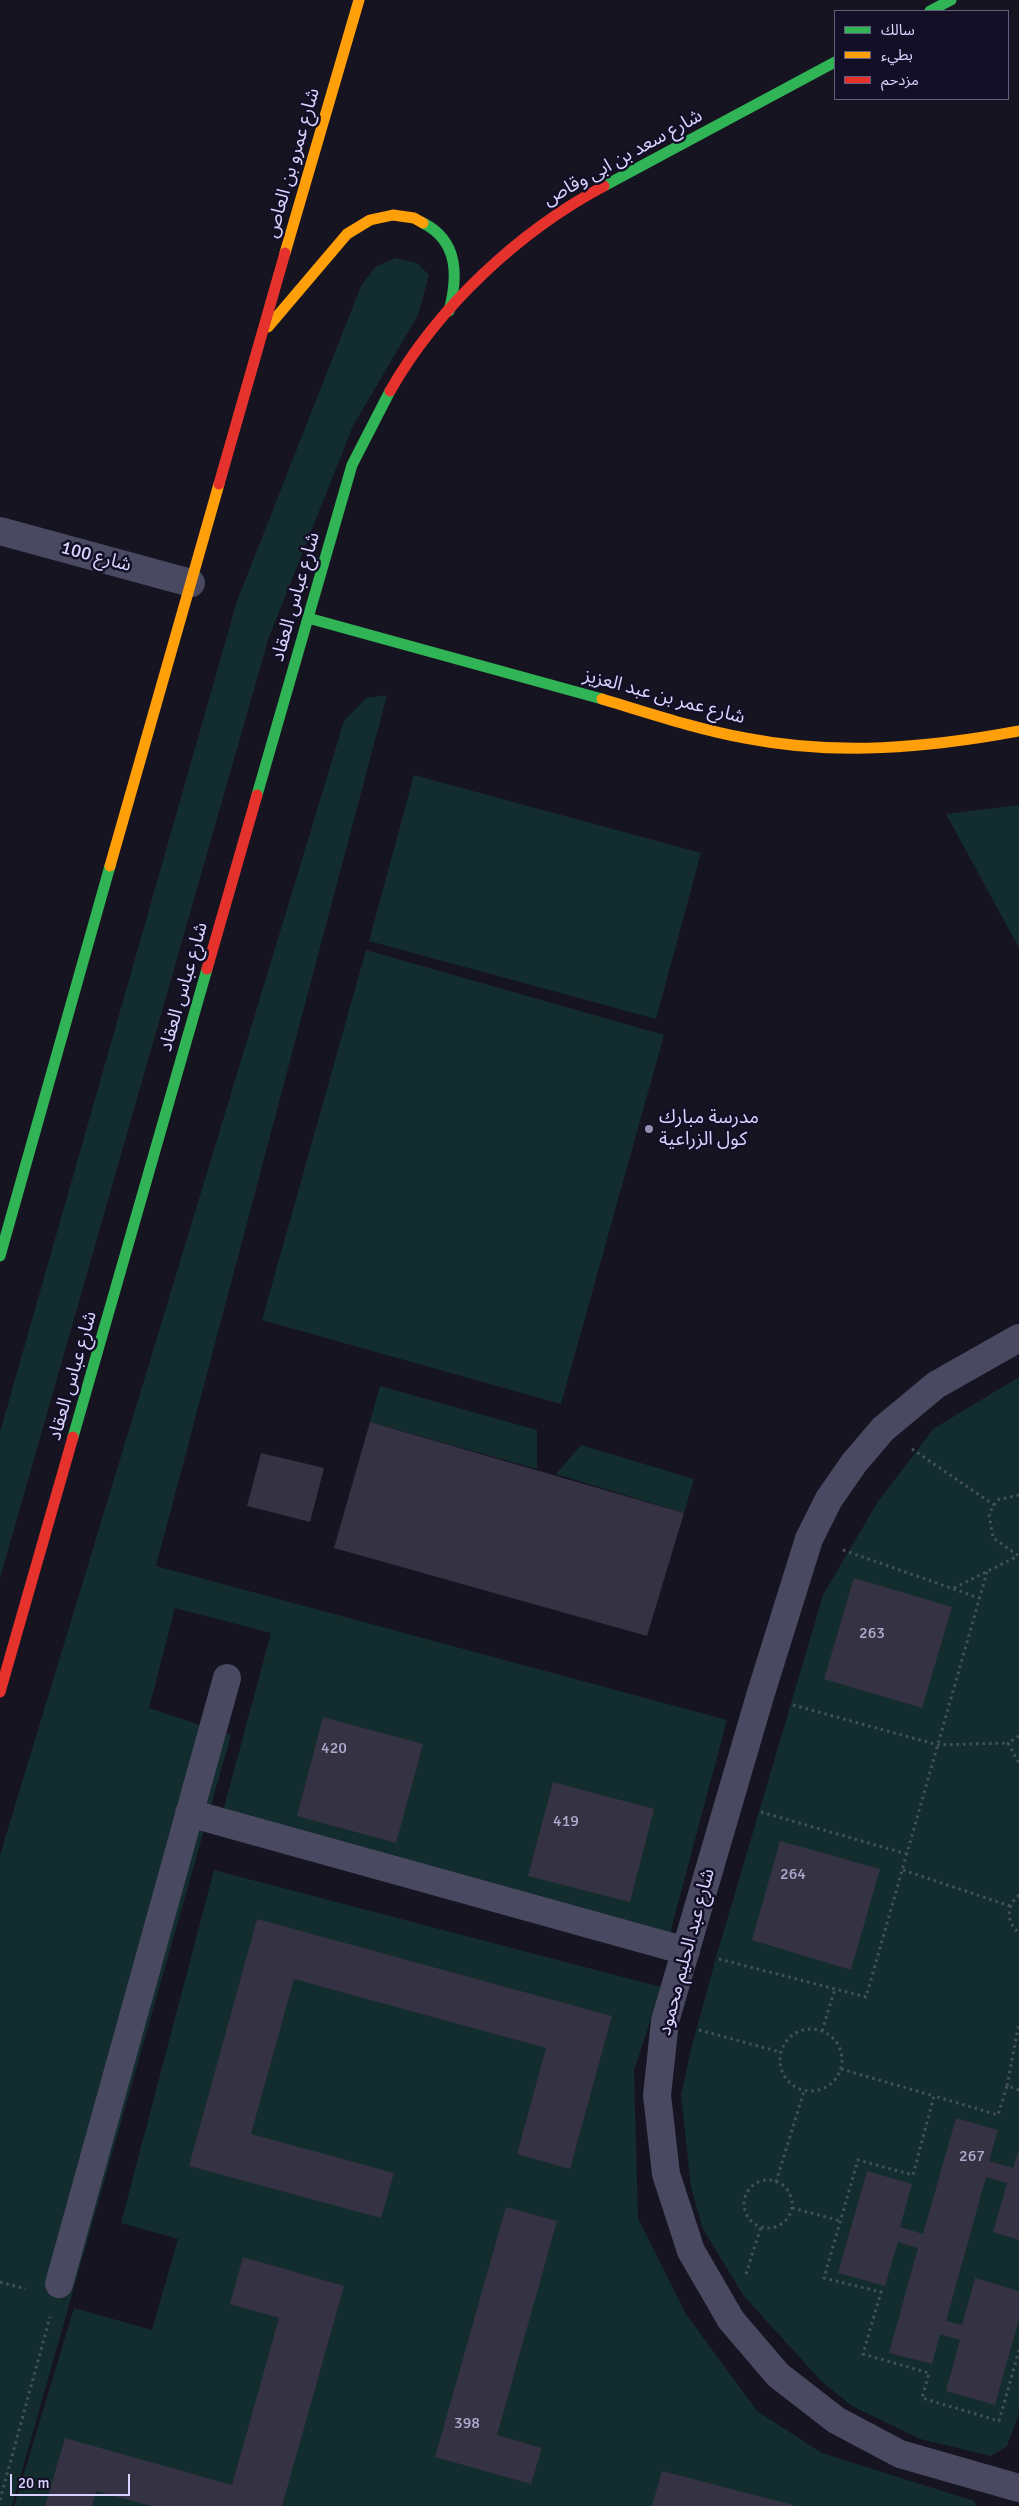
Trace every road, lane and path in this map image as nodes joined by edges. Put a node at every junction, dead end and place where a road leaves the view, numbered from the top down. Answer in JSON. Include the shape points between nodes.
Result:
{"nodes":[{"id":1,"x":360,"y":0,"type":"edge"},
{"id":2,"x":951,"y":0,"type":"edge"},
{"id":3,"x":932,"y":10,"type":"edge"},
{"id":4,"x":834,"y":63,"type":"edge"},
{"id":5,"x":448,"y":312,"type":"junction"},
{"id":6,"x":262,"y":335,"type":"junction"},
{"id":7,"x":0,"y":531,"type":"edge"},
{"id":8,"x":191,"y":583,"type":"junction"},
{"id":9,"x":308,"y":618,"type":"junction"},
{"id":10,"x":1019,"y":731,"type":"edge"},
{"id":11,"x":0,"y":1256,"type":"edge"},
{"id":12,"x":1019,"y":1338,"type":"edge"},
{"id":13,"x":883,"y":1429,"type":"junction"},
{"id":14,"x":1019,"y":1495,"type":"edge"},
{"id":15,"x":994,"y":1504,"type":"junction"},
{"id":16,"x":809,"y":1539,"type":"junction"},
{"id":17,"x":1019,"y":1556,"type":"edge"},
{"id":18,"x":987,"y":1572,"type":"junction"},
{"id":19,"x":953,"y":1589,"type":"junction"},
{"id":20,"x":979,"y":1598,"type":"junction"},
{"id":21,"x":227,"y":1678,"type":"dead end"},
{"id":22,"x":0,"y":1692,"type":"edge"},
{"id":23,"x":760,"y":1696,"type":"junction"},
{"id":24,"x":1019,"y":1736,"type":"edge"},
{"id":25,"x":1008,"y":1743,"type":"junction"},
{"id":26,"x":938,"y":1745,"type":"junction"},
{"id":27,"x":1019,"y":1763,"type":"edge"},
{"id":28,"x":729,"y":1802,"type":"junction"},
{"id":29,"x":189,"y":1813,"type":"junction"},
{"id":30,"x":907,"y":1854,"type":"junction"},
{"id":31,"x":903,"y":1870,"type":"junction"},
{"id":32,"x":1019,"y":1895,"type":"edge"},
{"id":33,"x":1010,"y":1906,"type":"junction"},
{"id":34,"x":1019,"y":1933,"type":"edge"},
{"id":35,"x":686,"y":1951,"type":"junction"},
{"id":36,"x":835,"y":1989,"type":"junction"},
{"id":37,"x":665,"y":2021,"type":"junction"},
{"id":38,"x":1019,"y":2023,"type":"edge"},
{"id":39,"x":822,"y":2031,"type":"junction"},
{"id":40,"x":780,"y":2052,"type":"junction"},
{"id":41,"x":841,"y":2069,"type":"junction"},
{"id":42,"x":1007,"y":2086,"type":"junction"},
{"id":43,"x":1019,"y":2090,"type":"edge"},
{"id":44,"x":804,"y":2091,"type":"junction"},
{"id":45,"x":934,"y":2096,"type":"junction"},
{"id":46,"x":776,"y":2182,"type":"junction"},
{"id":47,"x":792,"y":2208,"type":"junction"},
{"id":48,"x":841,"y":2221,"type":"junction"},
{"id":49,"x":59,"y":2284,"type":"joint"},
{"id":50,"x":1019,"y":2350,"type":"edge"},
{"id":51,"x":1019,"y":2488,"type":"edge"},
{"id":52,"x":0,"y":2500,"type":"edge"}],
"edges":[{"from":1,"to":6,"type":"street","name":"شارع عمرو بن العاص"},
{"from":2,"to":3,"type":"street"},
{"from":4,"to":5,"type":"street","name":"شارع سعد بن ابى وقاص","via":[[578,200],[500,258]]},
{"from":5,"to":6,"type":"street","via":[[457,276],[454,257],[444,240],[431,227],[414,218],[396,214],[379,216],[347,234]]},
{"from":5,"to":9,"type":"street","name":"شارع عباس العقاد","via":[[401,373],[352,465]]},
{"from":6,"to":8,"type":"street"},
{"from":7,"to":8,"type":"street","name":"شارع 100"},
{"from":8,"to":11,"type":"street"},
{"from":9,"to":10,"type":"street","name":"شارع عمر بن عبد العزيز","via":[[746,738],[806,746],[866,748],[925,746]]},
{"from":9,"to":22,"type":"street","name":"شارع عباس العقاد"},
{"from":12,"to":13,"type":"street","name":"شارع عبد الحليم محمود","via":[[936,1385]]},
{"from":13,"to":15,"type":"path"},
{"from":13,"to":16,"type":"street","name":"شارع عبد الحليم محمود","via":[[854,1462],[829,1499]]},
{"from":14,"to":15,"type":"path","via":[[997,1500]]},
{"from":15,"to":17,"type":"path","via":[[989,1514],[993,1538]]},
{"from":16,"to":19,"type":"path"},
{"from":16,"to":23,"type":"street","name":"شارع عبد الحليم محمود"},
{"from":17,"to":18,"type":"path"},
{"from":18,"to":19,"type":"path"},
{"from":18,"to":20,"type":"path"},
{"from":19,"to":20,"type":"path"},
{"from":20,"to":26,"type":"path"},
{"from":21,"to":29,"type":"street"},
{"from":23,"to":26,"type":"path"},
{"from":23,"to":28,"type":"street","name":"شارع عبد الحليم محمود"},
{"from":24,"to":25,"type":"path"},
{"from":25,"to":26,"type":"path"},
{"from":25,"to":27,"type":"path"},
{"from":26,"to":30,"type":"path"},
{"from":28,"to":30,"type":"path"},
{"from":28,"to":35,"type":"street","name":"شارع عبد الحليم محمود"},
{"from":29,"to":35,"type":"street"},
{"from":29,"to":49,"type":"street"},
{"from":30,"to":31,"type":"path"},
{"from":31,"to":33,"type":"path"},
{"from":31,"to":36,"type":"path","via":[[866,1997]]},
{"from":32,"to":33,"type":"path"},
{"from":33,"to":34,"type":"path","via":[[1010,1922]]},
{"from":35,"to":36,"type":"path"},
{"from":35,"to":37,"type":"street","name":"شارع عبد الحليم محمود"},
{"from":36,"to":39,"type":"path"},
{"from":37,"to":40,"type":"path"},
{"from":37,"to":51,"type":"street","name":"شارع عبد الحليم محمود","via":[[657,2094],[666,2174],[691,2251],[730,2320],[778,2376],[836,2420],[900,2454]]},
{"from":38,"to":42,"type":"path"},
{"from":39,"to":40,"type":"path","via":[[812,2028],[792,2035]]},
{"from":39,"to":41,"type":"path","via":[[838,2044],[842,2053]]},
{"from":40,"to":44,"type":"path","via":[[782,2073],[791,2085]]},
{"from":41,"to":44,"type":"path","via":[[825,2089]]},
{"from":41,"to":45,"type":"path"},
{"from":42,"to":43,"type":"path"},
{"from":42,"to":45,"type":"path","via":[[998,2115]]},
{"from":44,"to":46,"type":"path"},
{"from":45,"to":48,"type":"path","via":[[913,2175],[858,2160]]},
{"from":46,"to":47,"type":"path","via":[[789,2193]]},
{"from":46,"to":47,"type":"path","via":[[763,2181],[750,2189],[744,2203],[748,2218],[754,2224],[769,2228],[784,2222]]},
{"from":47,"to":48,"type":"path"},
{"from":48,"to":50,"type":"path","via":[[824,2278],[881,2292],[863,2354],[929,2373],[922,2398],[999,2421]]},
{"from":49,"to":52,"type":"path"}]}
